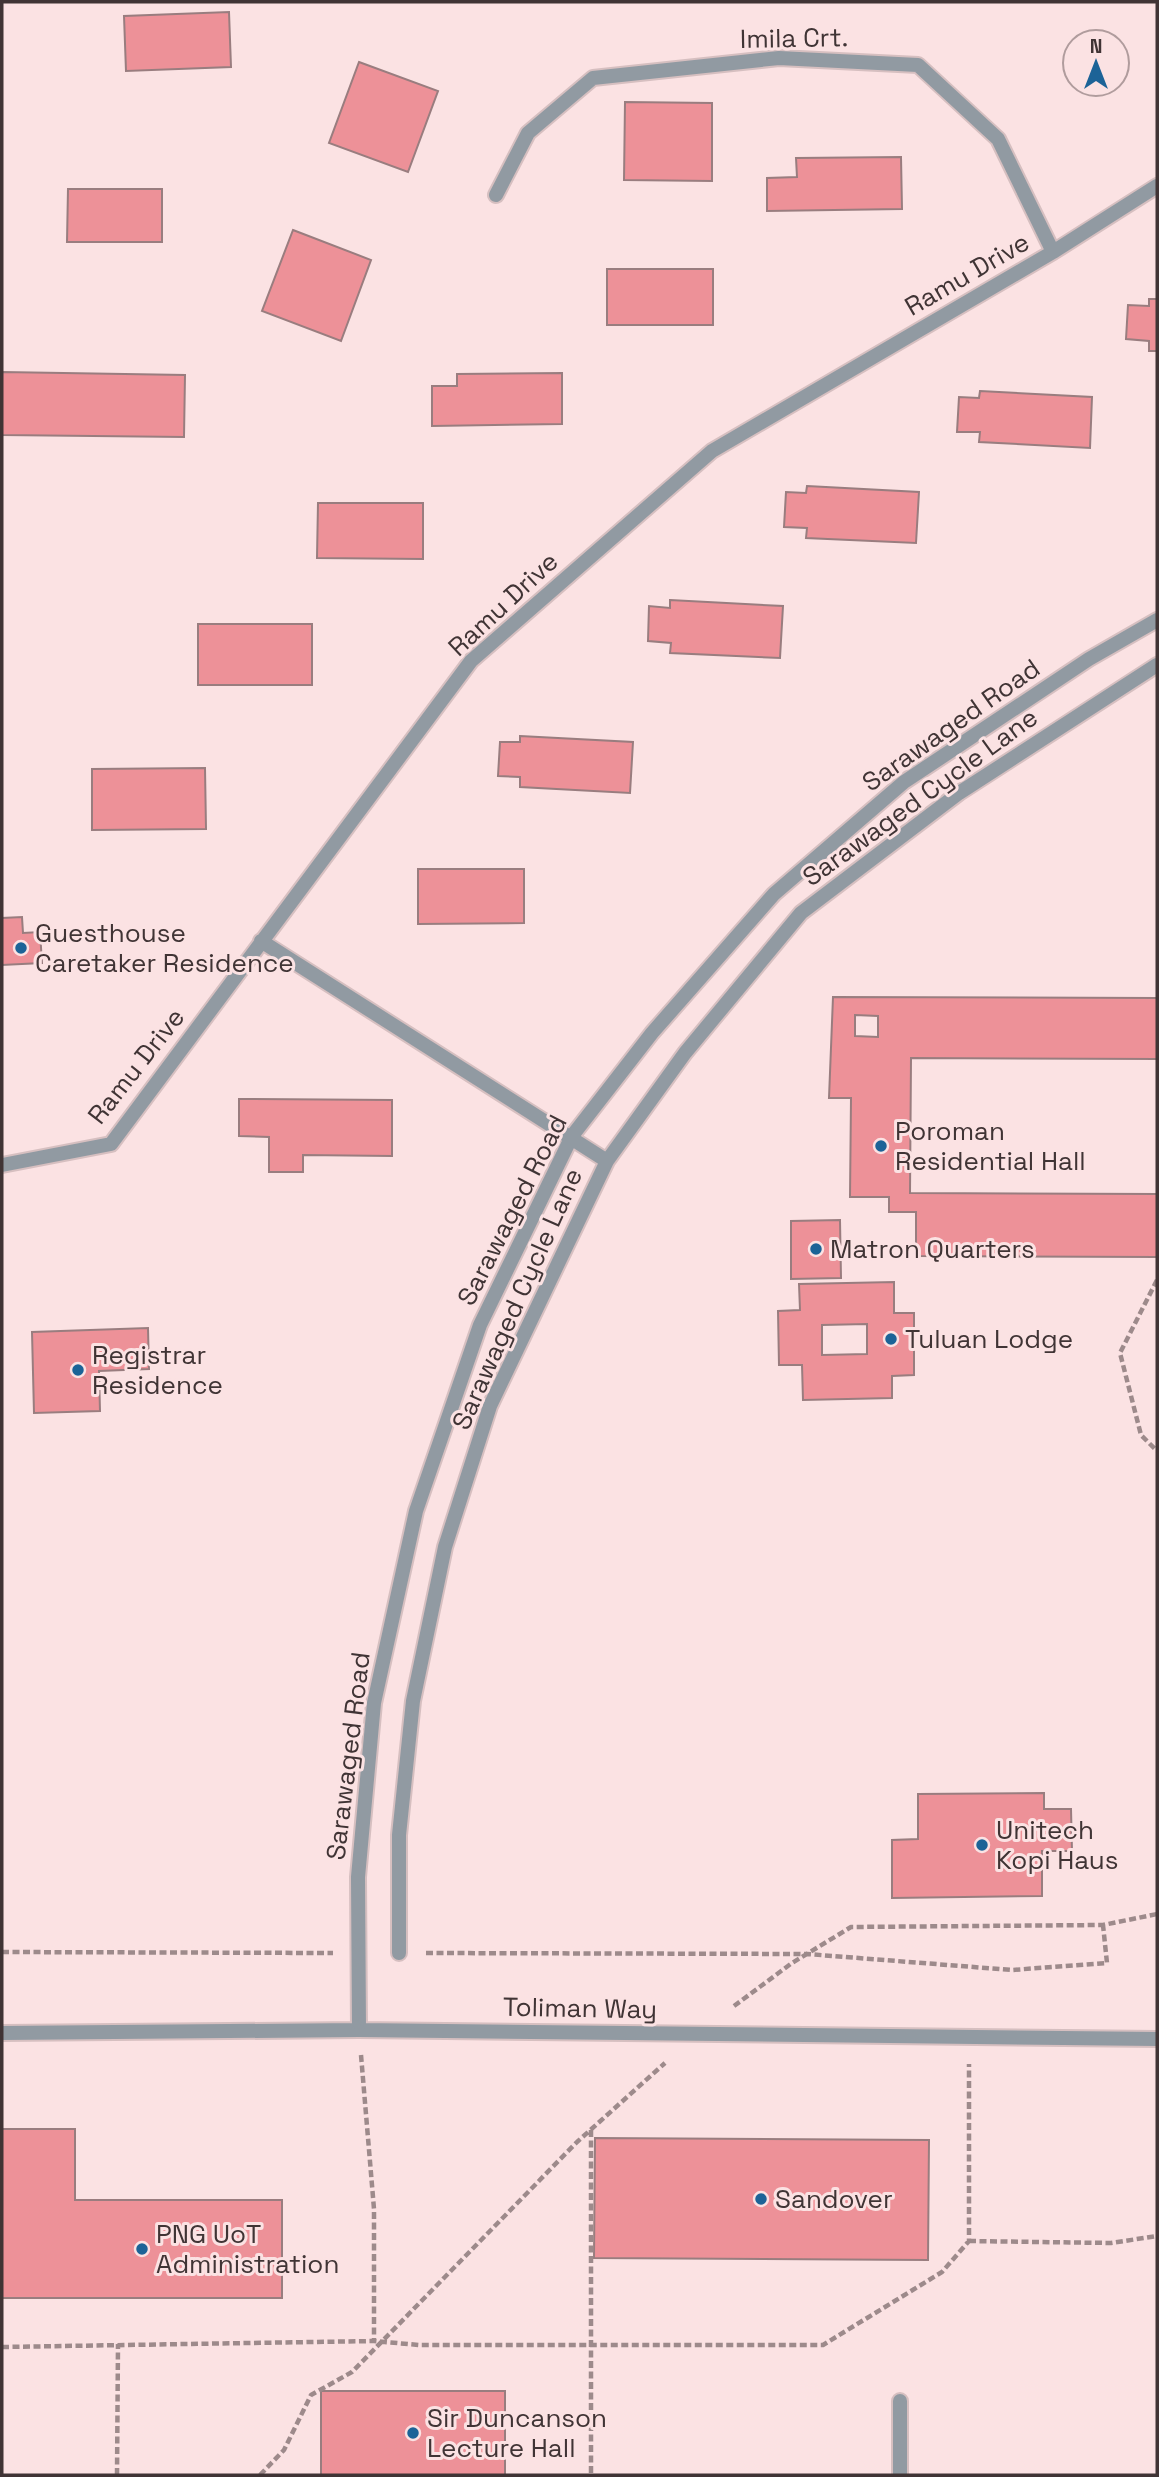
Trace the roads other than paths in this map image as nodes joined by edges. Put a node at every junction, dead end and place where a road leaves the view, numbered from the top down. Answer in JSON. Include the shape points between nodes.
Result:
{"nodes":[{"id":1,"x":1157,"y":186,"type":"edge"},
{"id":2,"x":496,"y":195,"type":"dead end"},
{"id":3,"x":1053,"y":252,"type":"junction"},
{"id":4,"x":1157,"y":620,"type":"edge"},
{"id":5,"x":1157,"y":665,"type":"edge"},
{"id":6,"x":261,"y":941,"type":"junction"},
{"id":7,"x":572,"y":1136,"type":"junction"},
{"id":8,"x":607,"y":1161,"type":"junction"},
{"id":9,"x":2,"y":1165,"type":"edge"},
{"id":10,"x":398,"y":1953,"type":"road end"},
{"id":11,"x":359,"y":2030,"type":"junction"},
{"id":12,"x":2,"y":2033,"type":"edge"},
{"id":13,"x":1157,"y":2039,"type":"edge"},
{"id":14,"x":900,"y":2401,"type":"dead end"},
{"id":15,"x":900,"y":2475,"type":"edge"}],
"edges":[{"from":1,"to":3,"type":"street","name":"Ramu Drive"},
{"from":2,"to":3,"type":"street","name":"Imila Crt.","via":[[528,132],[593,78],[779,58],[918,65],[998,139]]},
{"from":3,"to":6,"type":"street","name":"Ramu Drive","via":[[712,451],[471,661]]},
{"from":4,"to":7,"type":"street","name":"Sarawaged Road","via":[[1089,659],[904,782],[774,894],[652,1033]]},
{"from":5,"to":8,"type":"street","name":"Sarawaged Cycle Lane","via":[[959,793],[801,913],[685,1054]]},
{"from":6,"to":7,"type":"street","name":"Sarawaged Cycle Lane"},
{"from":6,"to":9,"type":"street","name":"Ramu Drive","via":[[111,1144]]},
{"from":7,"to":8,"type":"street","name":"Sarawaged Cycle Lane"},
{"from":7,"to":11,"type":"street","name":"Sarawaged Road","via":[[480,1325],[416,1511],[374,1703],[358,1877]]},
{"from":8,"to":10,"type":"street","name":"Sarawaged Cycle Lane","via":[[490,1406],[445,1548],[411,1714],[398,1835]]},
{"from":11,"to":12,"type":"street","name":"Toliman Way"},
{"from":11,"to":13,"type":"street","name":"Toliman Way"},
{"from":14,"to":15,"type":"street"}]}
